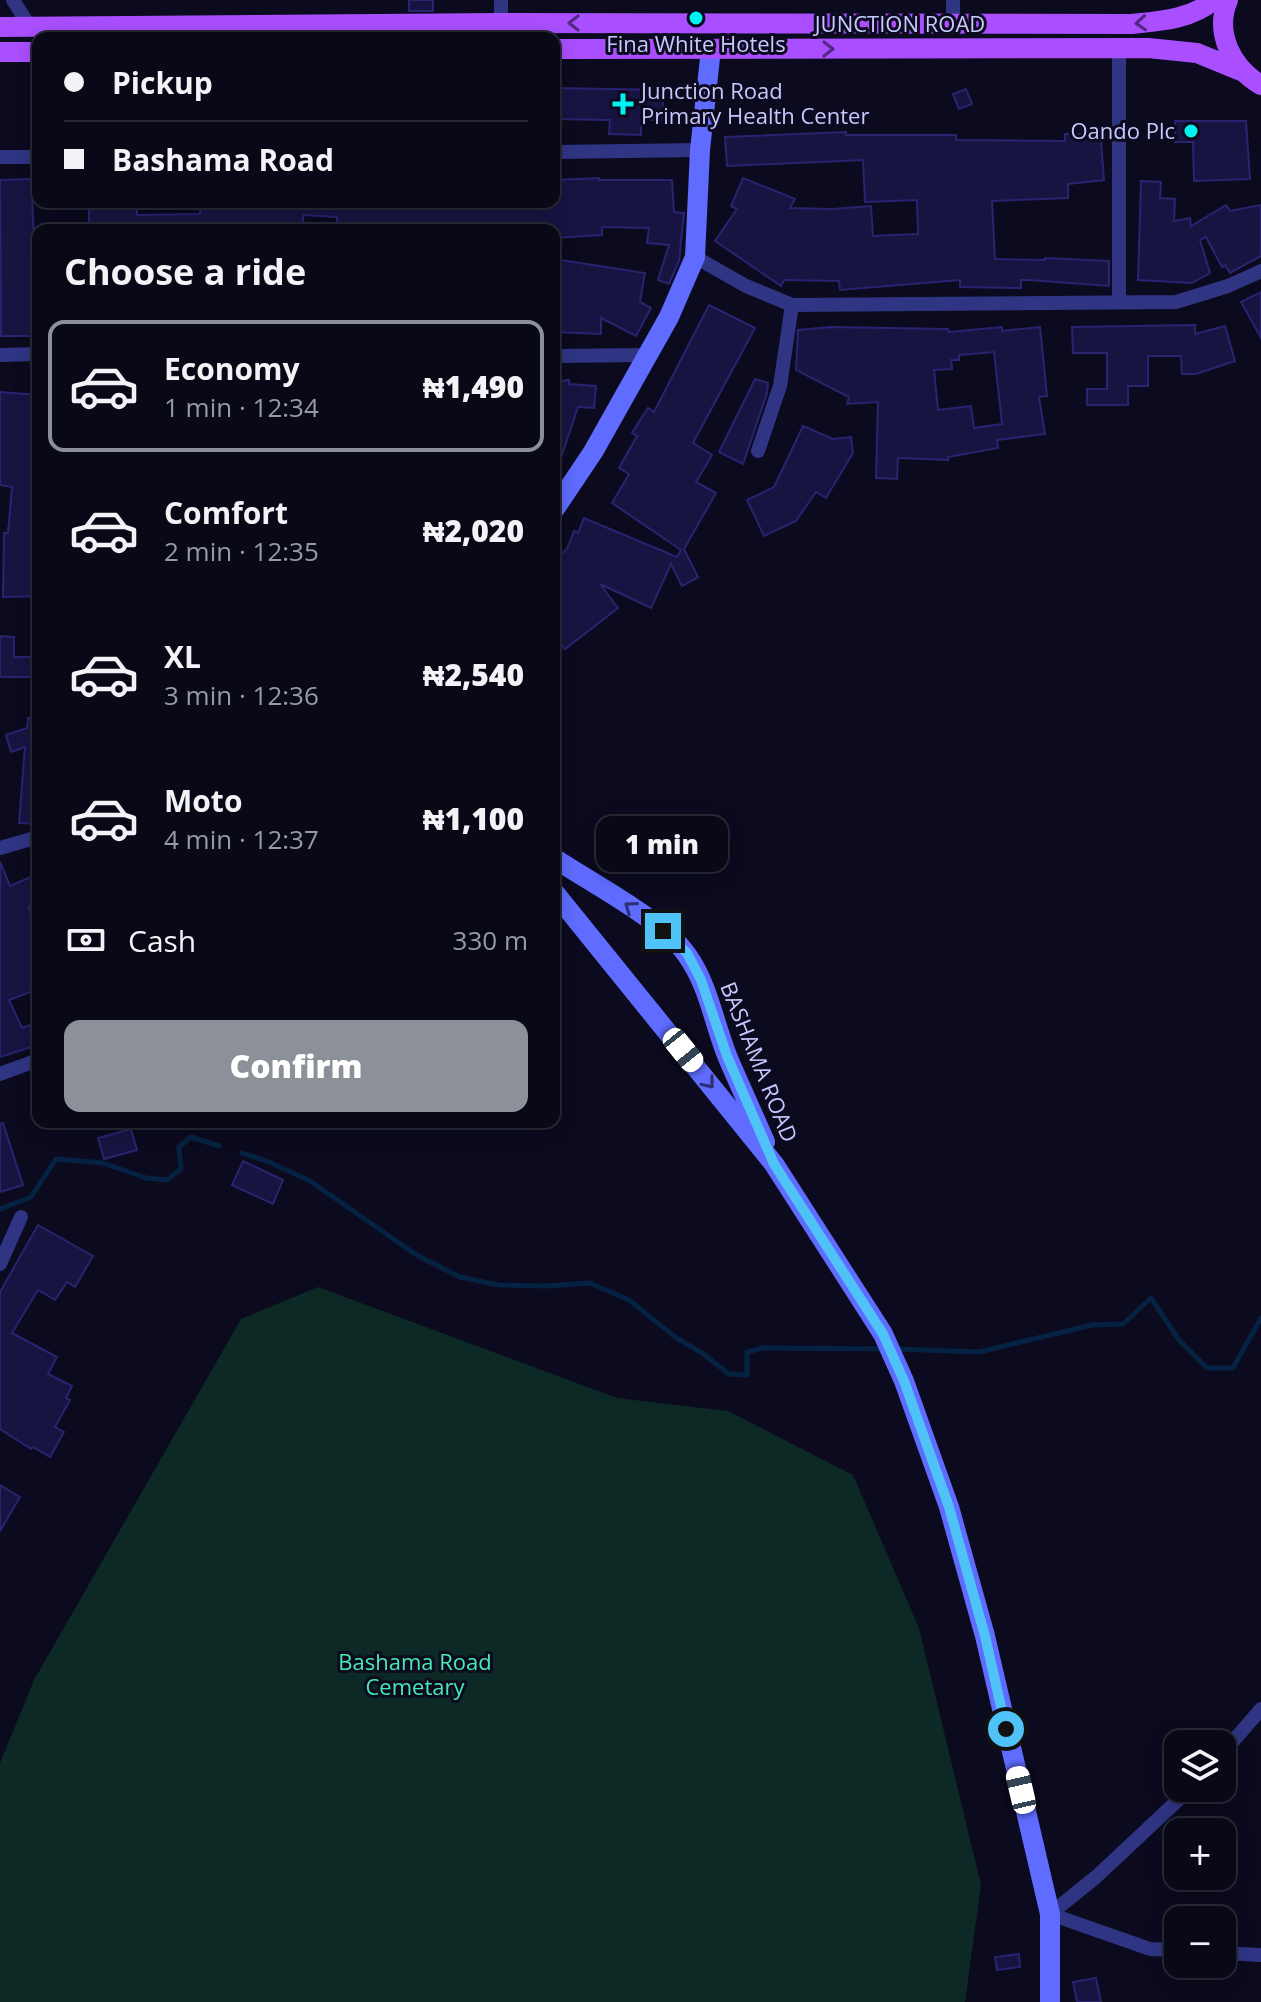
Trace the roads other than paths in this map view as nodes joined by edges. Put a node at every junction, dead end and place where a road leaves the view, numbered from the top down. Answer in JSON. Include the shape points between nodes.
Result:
{"nodes":[{"id":1,"x":13,"y":0,"type":"edge"},
{"id":2,"x":501,"y":0,"type":"edge"},
{"id":3,"x":953,"y":0,"type":"edge"},
{"id":4,"x":1214,"y":0,"type":"edge"},
{"id":5,"x":1228,"y":0,"type":"edge"},
{"id":6,"x":953,"y":22,"type":"junction"},
{"id":7,"x":501,"y":23,"type":"junction"},
{"id":8,"x":0,"y":27,"type":"edge"},
{"id":9,"x":30,"y":27,"type":"junction"},
{"id":10,"x":1119,"y":48,"type":"junction"},
{"id":11,"x":560,"y":49,"type":"edge"},
{"id":12,"x":711,"y":49,"type":"junction"},
{"id":13,"x":0,"y":52,"type":"edge"},
{"id":14,"x":32,"y":52,"type":"edge"},
{"id":15,"x":1241,"y":71,"type":"junction"},
{"id":16,"x":1261,"y":85,"type":"edge"},
{"id":17,"x":700,"y":150,"type":"junction"},
{"id":18,"x":560,"y":152,"type":"edge"},
{"id":19,"x":0,"y":157,"type":"edge"},
{"id":20,"x":32,"y":157,"type":"edge"},
{"id":21,"x":695,"y":257,"type":"junction"},
{"id":22,"x":1261,"y":271,"type":"edge"},
{"id":23,"x":1119,"y":301,"type":"junction"},
{"id":24,"x":792,"y":305,"type":"junction"},
{"id":25,"x":32,"y":354,"type":"edge"},
{"id":26,"x":0,"y":355,"type":"edge"},
{"id":27,"x":645,"y":355,"type":"junction"},
{"id":28,"x":560,"y":356,"type":"edge"},
{"id":29,"x":758,"y":451,"type":"dead end"},
{"id":30,"x":560,"y":501,"type":"edge"},
{"id":31,"x":32,"y":839,"type":"edge"},
{"id":32,"x":0,"y":848,"type":"edge"},
{"id":33,"x":560,"y":861,"type":"edge"},
{"id":34,"x":560,"y":899,"type":"edge"},
{"id":35,"x":32,"y":1062,"type":"edge"},
{"id":36,"x":0,"y":1074,"type":"edge"},
{"id":37,"x":774,"y":1164,"type":"junction"},
{"id":38,"x":21,"y":1217,"type":"dead end"},
{"id":39,"x":0,"y":1264,"type":"edge"},
{"id":40,"x":1261,"y":1709,"type":"edge"},
{"id":41,"x":1236,"y":1738,"type":"edge"},
{"id":42,"x":1176,"y":1802,"type":"edge"},
{"id":43,"x":1050,"y":1914,"type":"junction"},
{"id":44,"x":1164,"y":1950,"type":"edge"},
{"id":45,"x":1236,"y":1954,"type":"edge"},
{"id":46,"x":1261,"y":1955,"type":"edge"},
{"id":47,"x":1050,"y":2002,"type":"edge"}],
"edges":[{"from":1,"to":9,"type":"street"},
{"from":2,"to":7,"type":"street"},
{"from":3,"to":6,"type":"street"},
{"from":4,"to":6,"type":"main road","name":"JUNCTION ROAD","one_way":true,"via":[[1191,14],[1160,22]]},
{"from":5,"to":15,"type":"main road","via":[[1223,31]]},
{"from":6,"to":7,"type":"main road","name":"JUNCTION ROAD","one_way":true},
{"from":7,"to":9,"type":"main road","name":"JUNCTION ROAD"},
{"from":8,"to":9,"type":"main road","name":"JUNCTION ROAD"},
{"from":12,"to":10,"type":"main road","name":"JUNCTION ROAD","one_way":true},
{"from":10,"to":15,"type":"main road","name":"JUNCTION ROAD","via":[[1176,49]]},
{"from":10,"to":23,"type":"street"},
{"from":11,"to":12,"type":"main road","name":"JUNCTION ROAD"},
{"from":12,"to":17,"type":"street"},
{"from":13,"to":14,"type":"main road"},
{"from":15,"to":16,"type":"main road","name":"JUNCTION ROAD"},
{"from":17,"to":18,"type":"street"},
{"from":17,"to":21,"type":"street"},
{"from":19,"to":20,"type":"street"},
{"from":21,"to":24,"type":"street"},
{"from":21,"to":27,"type":"street","via":[[669,317]]},
{"from":22,"to":23,"type":"street","via":[[1176,302]]},
{"from":23,"to":24,"type":"street"},
{"from":24,"to":29,"type":"street","via":[[780,386]]},
{"from":25,"to":26,"type":"street"},
{"from":27,"to":28,"type":"street"},
{"from":27,"to":30,"type":"street"},
{"from":31,"to":32,"type":"street"},
{"from":37,"to":33,"type":"street","name":"BASHAMA ROAD","one_way":true,"via":[[687,953],[601,885]]},
{"from":34,"to":37,"type":"street","name":"BASHAMA ROAD","one_way":true},
{"from":35,"to":36,"type":"street"},
{"from":37,"to":43,"type":"street","name":"BASHAMA ROAD","via":[[883,1334],[904,1381],[949,1507],[985,1636]]},
{"from":38,"to":39,"type":"street"},
{"from":40,"to":41,"type":"street"},
{"from":42,"to":43,"type":"street"},
{"from":43,"to":44,"type":"street"},
{"from":43,"to":47,"type":"street","name":"BASHAMA ROAD"},
{"from":45,"to":46,"type":"street"}]}
